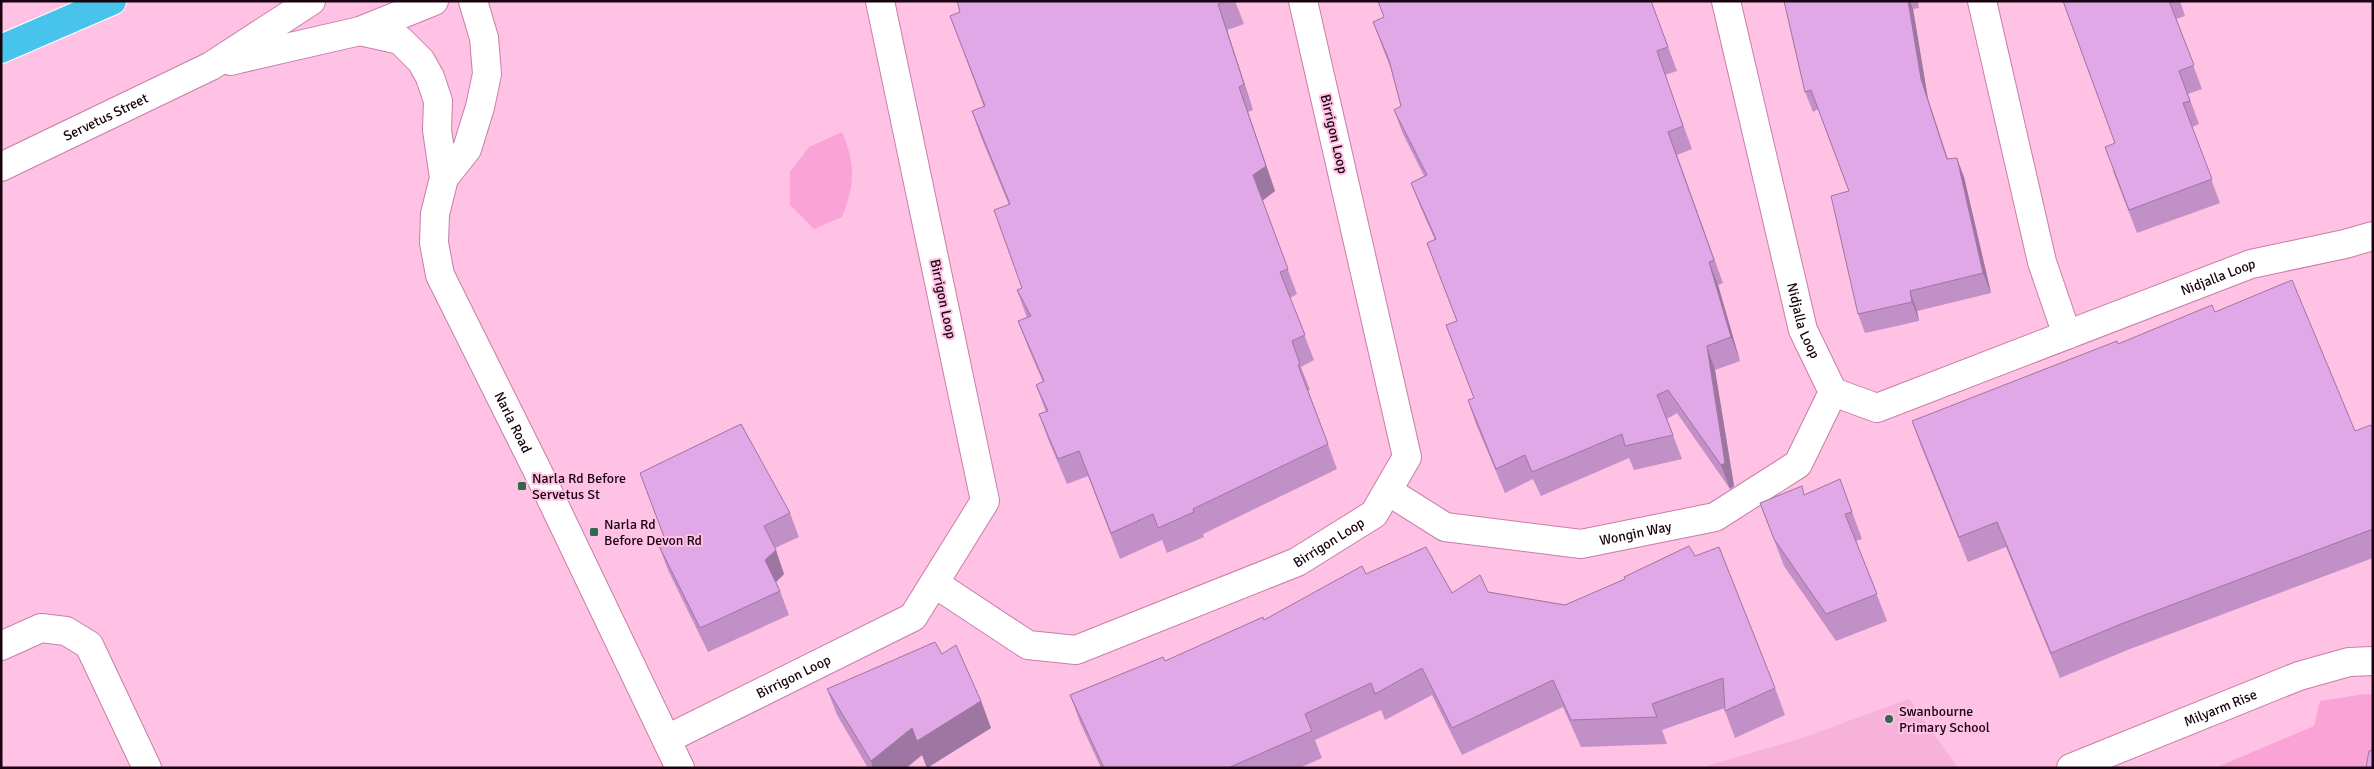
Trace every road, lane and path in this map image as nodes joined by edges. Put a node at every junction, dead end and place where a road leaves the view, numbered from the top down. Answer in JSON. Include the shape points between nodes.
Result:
{"nodes":[{"id":1,"x":112,"y":1,"type":"edge"},
{"id":2,"x":311,"y":1,"type":"edge"},
{"id":3,"x":434,"y":1,"type":"edge"},
{"id":4,"x":473,"y":1,"type":"edge"},
{"id":5,"x":880,"y":1,"type":"edge"},
{"id":6,"x":1304,"y":1,"type":"edge"},
{"id":7,"x":1726,"y":1,"type":"edge"},
{"id":8,"x":1982,"y":1,"type":"edge"},
{"id":9,"x":360,"y":31,"type":"junction"},
{"id":10,"x":1,"y":49,"type":"edge"},
{"id":11,"x":212,"y":66,"type":"junction"},
{"id":12,"x":1,"y":167,"type":"edge"},
{"id":13,"x":444,"y":178,"type":"junction"},
{"id":14,"x":2373,"y":236,"type":"edge"},
{"id":15,"x":2067,"y":335,"type":"junction"},
{"id":16,"x":1833,"y":392,"type":"junction"},
{"id":17,"x":1388,"y":491,"type":"junction"},
{"id":18,"x":934,"y":583,"type":"junction"},
{"id":19,"x":1,"y":646,"type":"edge"},
{"id":20,"x":2373,"y":661,"type":"edge"},
{"id":21,"x":667,"y":739,"type":"junction"},
{"id":22,"x":147,"y":768,"type":"edge"},
{"id":23,"x":680,"y":768,"type":"edge"},
{"id":24,"x":2071,"y":768,"type":"edge"}],
"edges":[{"from":1,"to":10,"type":"highway"},
{"from":2,"to":11,"type":"street","name":"Servetus Street"},
{"from":3,"to":9,"type":"street","name":"Servetus Street"},
{"from":4,"to":13,"type":"street","name":"Narla Road","via":[[484,38],[487,74],[467,148]]},
{"from":5,"to":18,"type":"street","name":"Birrigon Loop","via":[[986,501]]},
{"from":6,"to":17,"type":"street","name":"Birrigon Loop","via":[[1407,457]]},
{"from":7,"to":16,"type":"street","name":"Nidjalla Loop","via":[[1803,330]]},
{"from":8,"to":15,"type":"street","via":[[2042,262]]},
{"from":9,"to":11,"type":"street","name":"Servetus Street"},
{"from":9,"to":13,"type":"street","name":"Narla Road","via":[[400,40],[421,61],[438,101],[437,130]]},
{"from":11,"to":12,"type":"street","name":"Servetus Street"},
{"from":13,"to":21,"type":"street","name":"Narla Road","via":[[434,214],[434,243],[440,276]]},
{"from":14,"to":15,"type":"street","name":"Nidjalla Loop","via":[[2251,264]]},
{"from":15,"to":16,"type":"street","name":"Nidjalla Loop","via":[[1877,408]]},
{"from":16,"to":17,"type":"street","name":"Wongin Way","via":[[1798,464],[1715,517],[1581,544],[1445,527]]},
{"from":17,"to":18,"type":"street","name":"Birrigon Loop","via":[[1374,514],[1297,562],[1076,650],[1028,645]]},
{"from":18,"to":21,"type":"street","name":"Birrigon Loop","via":[[913,617]]},
{"from":19,"to":22,"type":"street","via":[[41,628],[66,631],[89,645]]},
{"from":20,"to":24,"type":"street","name":"Milyarm Rise","via":[[2349,662],[2299,676]]},
{"from":21,"to":23,"type":"street","name":"Narla Road"}]}
